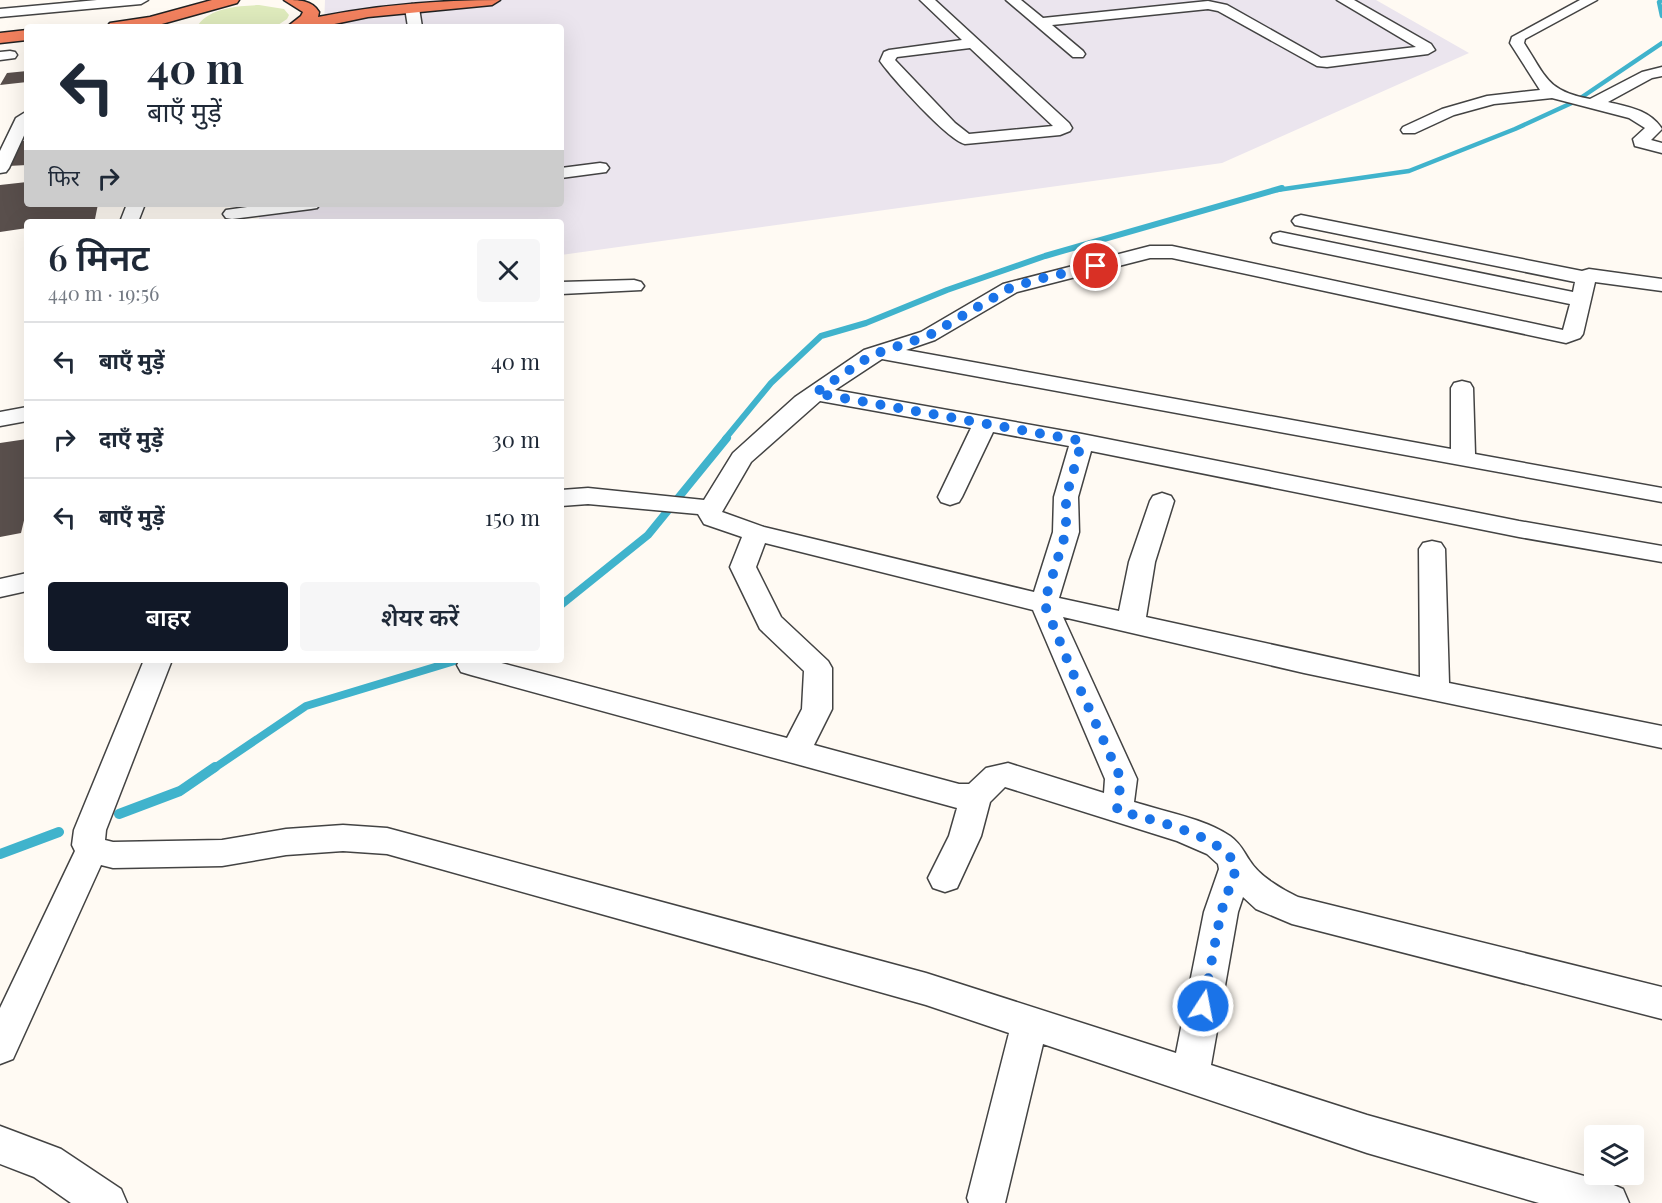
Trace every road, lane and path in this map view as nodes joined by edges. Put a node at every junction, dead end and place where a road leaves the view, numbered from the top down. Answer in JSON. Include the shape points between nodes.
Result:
{"nodes":[{"id":1,"x":141,"y":0,"type":"edge"},
{"id":2,"x":231,"y":0,"type":"edge"},
{"id":3,"x":492,"y":0,"type":"edge"},
{"id":4,"x":927,"y":0,"type":"edge"},
{"id":5,"x":1014,"y":0,"type":"edge"},
{"id":6,"x":1344,"y":0,"type":"edge"},
{"id":7,"x":1590,"y":0,"type":"edge"},
{"id":8,"x":295,"y":1,"type":"edge"},
{"id":9,"x":412,"y":4,"type":"edge"},
{"id":10,"x":190,"y":11,"type":"junction"},
{"id":11,"x":0,"y":13,"type":"edge"},
{"id":12,"x":1040,"y":22,"type":"junction"},
{"id":13,"x":137,"y":24,"type":"edge"},
{"id":14,"x":176,"y":24,"type":"edge"},
{"id":15,"x":302,"y":24,"type":"edge"},
{"id":16,"x":309,"y":24,"type":"edge"},
{"id":17,"x":415,"y":24,"type":"edge"},
{"id":18,"x":24,"y":35,"type":"edge"},
{"id":19,"x":0,"y":38,"type":"edge"},
{"id":20,"x":24,"y":43,"type":"edge"},
{"id":21,"x":973,"y":43,"type":"junction"},
{"id":22,"x":3,"y":52,"type":"edge"},
{"id":23,"x":1078,"y":54,"type":"dead end"},
{"id":24,"x":1662,"y":71,"type":"edge"},
{"id":25,"x":1556,"y":93,"type":"junction"},
{"id":26,"x":1593,"y":104,"type":"junction"},
{"id":27,"x":24,"y":118,"type":"edge"},
{"id":28,"x":0,"y":120,"type":"edge"},
{"id":29,"x":24,"y":120,"type":"edge"},
{"id":30,"x":1409,"y":130,"type":"dead end"},
{"id":31,"x":1662,"y":148,"type":"edge"},
{"id":32,"x":0,"y":168,"type":"edge"},
{"id":33,"x":600,"y":168,"type":"dead end"},
{"id":34,"x":564,"y":173,"type":"edge"},
{"id":35,"x":285,"y":207,"type":"edge"},
{"id":36,"x":232,"y":213,"type":"edge"},
{"id":37,"x":1301,"y":221,"type":"dead end"},
{"id":38,"x":1280,"y":238,"type":"dead end"},
{"id":39,"x":1586,"y":278,"type":"junction"},
{"id":40,"x":1662,"y":285,"type":"edge"},
{"id":41,"x":634,"y":286,"type":"dead end"},
{"id":42,"x":564,"y":288,"type":"edge"},
{"id":43,"x":1581,"y":300,"type":"junction"},
{"id":44,"x":884,"y":352,"type":"junction"},
{"id":45,"x":1462,"y":388,"type":"dead end"},
{"id":46,"x":815,"y":393,"type":"junction"},
{"id":47,"x":24,"y":415,"type":"edge"},
{"id":48,"x":0,"y":419,"type":"edge"},
{"id":49,"x":984,"y":424,"type":"junction"},
{"id":50,"x":1082,"y":441,"type":"junction"},
{"id":51,"x":1463,"y":457,"type":"junction"},
{"id":52,"x":1662,"y":495,"type":"edge"},
{"id":53,"x":950,"y":497,"type":"dead end"},
{"id":54,"x":564,"y":498,"type":"edge"},
{"id":55,"x":1161,"y":501,"type":"dead end"},
{"id":56,"x":710,"y":508,"type":"junction"},
{"id":57,"x":756,"y":533,"type":"junction"},
{"id":58,"x":1432,"y":549,"type":"dead end"},
{"id":59,"x":1662,"y":554,"type":"edge"},
{"id":60,"x":24,"y":583,"type":"edge"},
{"id":61,"x":0,"y":588,"type":"edge"},
{"id":62,"x":24,"y":602,"type":"edge"},
{"id":63,"x":1044,"y":603,"type":"junction"},
{"id":64,"x":0,"y":607,"type":"edge"},
{"id":65,"x":1131,"y":623,"type":"junction"},
{"id":66,"x":157,"y":663,"type":"edge"},
{"id":67,"x":471,"y":665,"type":"dead end"},
{"id":68,"x":1435,"y":690,"type":"junction"},
{"id":69,"x":1662,"y":736,"type":"edge"},
{"id":70,"x":795,"y":753,"type":"junction"},
{"id":71,"x":976,"y":796,"type":"junction"},
{"id":72,"x":1117,"y":810,"type":"junction"},
{"id":73,"x":92,"y":850,"type":"junction"},
{"id":74,"x":1236,"y":869,"type":"junction"},
{"id":75,"x":945,"y":879,"type":"dead end"},
{"id":76,"x":1662,"y":1003,"type":"edge"},
{"id":77,"x":1030,"y":1023,"type":"junction"},
{"id":78,"x":0,"y":1047,"type":"edge"},
{"id":79,"x":1190,"y":1076,"type":"junction"},
{"id":80,"x":0,"y":1145,"type":"edge"},
{"id":81,"x":987,"y":1198,"type":"dead end"},
{"id":82,"x":107,"y":1203,"type":"edge"},
{"id":83,"x":1609,"y":1203,"type":"edge"}],
"edges":[{"from":1,"to":11,"type":"street"},
{"from":2,"to":10,"type":"highway"},
{"from":3,"to":9,"type":"highway"},
{"from":4,"to":21,"type":"street"},
{"from":5,"to":12,"type":"street"},
{"from":6,"to":12,"type":"street","via":[[1428,50],[1317,62],[1222,8],[1208,5]]},
{"from":7,"to":25,"type":"street","via":[[1517,39],[1547,89]]},
{"from":8,"to":9,"type":"highway"},
{"from":8,"to":15,"type":"highway","via":[[308,6],[311,12]]},
{"from":9,"to":16,"type":"highway"},
{"from":9,"to":17,"type":"street"},
{"from":10,"to":13,"type":"highway"},
{"from":10,"to":14,"type":"highway"},
{"from":12,"to":23,"type":"street"},
{"from":18,"to":19,"type":"highway"},
{"from":20,"to":22,"type":"highway"},
{"from":21,"to":21,"type":"street","via":[[1064,126],[1064,128],[981,139],[960,137],[887,61],[888,55],[894,53]]},
{"from":24,"to":26,"type":"street"},
{"from":25,"to":26,"type":"street"},
{"from":25,"to":30,"type":"street","via":[[1493,99],[1449,112]]},
{"from":26,"to":31,"type":"street","via":[[1647,121],[1654,129],[1641,142]]},
{"from":27,"to":28,"type":"street"},
{"from":29,"to":32,"type":"street"},
{"from":33,"to":34,"type":"street"},
{"from":35,"to":36,"type":"street"},
{"from":37,"to":39,"type":"street"},
{"from":38,"to":43,"type":"street"},
{"from":39,"to":40,"type":"street","via":[[1594,274]]},
{"from":39,"to":43,"type":"street"},
{"from":41,"to":42,"type":"street"},
{"from":43,"to":44,"type":"street","via":[[1573,334],[1566,337],[1157,251],[1010,288],[928,336]]},
{"from":44,"to":46,"type":"street","via":[[872,355]]},
{"from":44,"to":51,"type":"street"},
{"from":45,"to":51,"type":"street"},
{"from":46,"to":49,"type":"street"},
{"from":46,"to":56,"type":"street","via":[[741,458]]},
{"from":47,"to":48,"type":"street"},
{"from":49,"to":50,"type":"street"},
{"from":49,"to":53,"type":"street"},
{"from":50,"to":59,"type":"street"},
{"from":50,"to":63,"type":"street","via":[[1066,497],[1064,540]]},
{"from":51,"to":52,"type":"street"},
{"from":54,"to":56,"type":"street","via":[[588,496]]},
{"from":55,"to":65,"type":"street","via":[[1142,562]]},
{"from":56,"to":57,"type":"street","via":[[713,518]]},
{"from":57,"to":63,"type":"street"},
{"from":57,"to":70,"type":"street","via":[[743,567],[770,622],[818,668],[817,709]]},
{"from":58,"to":68,"type":"street"},
{"from":60,"to":61,"type":"street"},
{"from":62,"to":64,"type":"street"},
{"from":63,"to":65,"type":"street"},
{"from":63,"to":72,"type":"street","via":[[1121,779]]},
{"from":65,"to":68,"type":"street"},
{"from":66,"to":73,"type":"street","via":[[90,830],[88,845]]},
{"from":67,"to":70,"type":"street"},
{"from":68,"to":69,"type":"street"},
{"from":70,"to":71,"type":"street"},
{"from":71,"to":72,"type":"street","via":[[997,776],[1008,775]]},
{"from":71,"to":75,"type":"street","via":[[965,836]]},
{"from":72,"to":74,"type":"street","via":[[1218,845],[1232,857]]},
{"from":73,"to":77,"type":"street","via":[[113,855],[222,853],[343,837],[387,841],[926,989]]},
{"from":73,"to":78,"type":"street"},
{"from":74,"to":76,"type":"street","via":[[1268,899],[1292,910]]},
{"from":74,"to":79,"type":"street","via":[[1221,912]]},
{"from":77,"to":79,"type":"street"},
{"from":77,"to":81,"type":"street"},
{"from":79,"to":83,"type":"street","via":[[1367,1134]]},
{"from":80,"to":82,"type":"street","via":[[47,1163]]}]}
